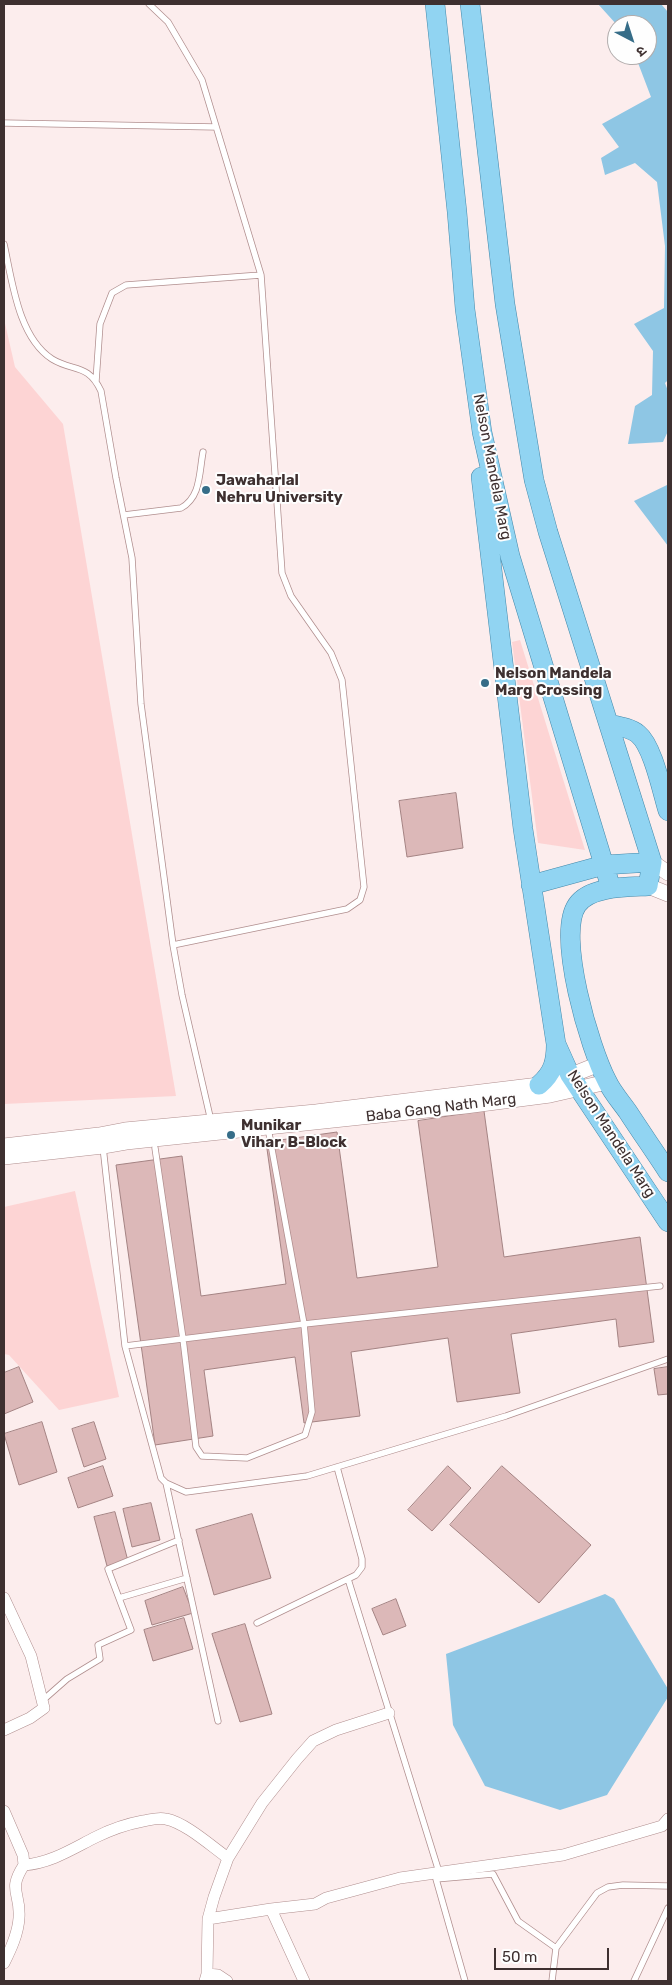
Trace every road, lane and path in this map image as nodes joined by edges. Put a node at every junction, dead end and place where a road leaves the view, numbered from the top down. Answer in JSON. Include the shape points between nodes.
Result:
{"nodes":[{"id":1,"x":149,"y":4,"type":"edge"},
{"id":2,"x":434,"y":4,"type":"edge"},
{"id":3,"x":470,"y":4,"type":"edge"},
{"id":4,"x":4,"y":123,"type":"edge"},
{"id":5,"x":216,"y":126,"type":"junction"},
{"id":6,"x":4,"y":244,"type":"edge"},
{"id":7,"x":261,"y":275,"type":"junction"},
{"id":8,"x":465,"y":309,"type":"junction"},
{"id":9,"x":96,"y":381,"type":"junction"},
{"id":10,"x":203,"y":452,"type":"dead end"},
{"id":11,"x":124,"y":515,"type":"junction"},
{"id":12,"x":609,"y":724,"type":"junction"},
{"id":13,"x":668,"y":811,"type":"edge"},
{"id":14,"x":652,"y":862,"type":"junction"},
{"id":15,"x":604,"y":865,"type":"junction"},
{"id":16,"x":668,"y":873,"type":"edge"},
{"id":17,"x":531,"y":886,"type":"junction"},
{"id":18,"x":612,"y":888,"type":"junction"},
{"id":19,"x":658,"y":889,"type":"edge"},
{"id":20,"x":172,"y":945,"type":"junction"},
{"id":21,"x":556,"y":1044,"type":"junction"},
{"id":22,"x":599,"y":1064,"type":"junction"},
{"id":23,"x":575,"y":1082,"type":"junction"},
{"id":24,"x":607,"y":1082,"type":"junction"},
{"id":25,"x":539,"y":1085,"type":"junction"},
{"id":26,"x":212,"y":1122,"type":"junction"},
{"id":27,"x":268,"y":1128,"type":"junction"},
{"id":28,"x":101,"y":1141,"type":"junction"},
{"id":29,"x":4,"y":1146,"type":"edge"},
{"id":30,"x":155,"y":1148,"type":"dead end"},
{"id":31,"x":4,"y":1157,"type":"edge"},
{"id":32,"x":668,"y":1172,"type":"edge"},
{"id":33,"x":668,"y":1222,"type":"edge"},
{"id":34,"x":660,"y":1286,"type":"dead end"},
{"id":35,"x":304,"y":1324,"type":"junction"},
{"id":36,"x":183,"y":1339,"type":"junction"},
{"id":37,"x":125,"y":1346,"type":"junction"},
{"id":38,"x":668,"y":1359,"type":"edge"},
{"id":39,"x":337,"y":1467,"type":"junction"},
{"id":40,"x":166,"y":1483,"type":"junction"},
{"id":41,"x":179,"y":1540,"type":"junction"},
{"id":42,"x":187,"y":1578,"type":"junction"},
{"id":43,"x":348,"y":1578,"type":"junction"},
{"id":44,"x":4,"y":1598,"type":"edge"},
{"id":45,"x":119,"y":1598,"type":"junction"},
{"id":46,"x":257,"y":1623,"type":"dead end"},
{"id":47,"x":42,"y":1701,"type":"junction"},
{"id":48,"x":390,"y":1713,"type":"junction"},
{"id":49,"x":218,"y":1721,"type":"dead end"},
{"id":50,"x":4,"y":1730,"type":"edge"},
{"id":51,"x":4,"y":1811,"type":"edge"},
{"id":52,"x":668,"y":1820,"type":"edge"},
{"id":53,"x":228,"y":1858,"type":"junction"},
{"id":54,"x":24,"y":1864,"type":"junction"},
{"id":55,"x":439,"y":1872,"type":"junction"},
{"id":56,"x":668,"y":1886,"type":"edge"},
{"id":57,"x":668,"y":1908,"type":"edge"},
{"id":58,"x":271,"y":1909,"type":"junction"},
{"id":59,"x":208,"y":1919,"type":"junction"},
{"id":60,"x":556,"y":1948,"type":"junction"},
{"id":61,"x":4,"y":1963,"type":"edge"},
{"id":62,"x":206,"y":1978,"type":"edge"},
{"id":63,"x":226,"y":1981,"type":"edge"},
{"id":64,"x":304,"y":1981,"type":"edge"},
{"id":65,"x":465,"y":1981,"type":"edge"},
{"id":66,"x":552,"y":1981,"type":"edge"},
{"id":67,"x":634,"y":1981,"type":"edge"}],
"edges":[{"from":1,"to":5,"type":"lane","via":[[168,22],[202,80]]},
{"from":2,"to":8,"type":"main road","name":"Nelson Mandela Marg"},
{"from":3,"to":12,"type":"main road","via":[[505,304],[534,480]]},
{"from":4,"to":5,"type":"lane"},
{"from":5,"to":7,"type":"lane"},
{"from":6,"to":9,"type":"lane","via":[[22,317],[38,346],[52,359],[76,367]]},
{"from":7,"to":9,"type":"lane","via":[[126,285],[112,293],[100,324]]},
{"from":7,"to":20,"type":"lane","via":[[282,573],[291,596],[331,653],[342,680],[364,887],[360,900],[347,909]]},
{"from":8,"to":15,"type":"main road","name":"Nelson Mandela Marg","via":[[482,432],[510,556]]},
{"from":8,"to":17,"type":"main road","via":[[494,597]]},
{"from":9,"to":11,"type":"lane","via":[[101,391]]},
{"from":10,"to":11,"type":"lane","via":[[196,493],[187,504],[181,508]]},
{"from":11,"to":20,"type":"lane","via":[[132,558],[141,704]]},
{"from":12,"to":13,"type":"main road","via":[[638,734],[649,749]]},
{"from":12,"to":14,"type":"main road"},
{"from":14,"to":15,"type":"main road"},
{"from":14,"to":16,"type":"street"},
{"from":14,"to":19,"type":"main road"},
{"from":15,"to":17,"type":"main road"},
{"from":15,"to":18,"type":"main road","name":"Nelson Mandela Marg"},
{"from":17,"to":21,"type":"main road"},
{"from":18,"to":19,"type":"main road","name":"Nelson Mandela Marg"},
{"from":18,"to":22,"type":"main road","name":"Nelson Mandela Marg","via":[[586,897],[577,904],[569,937],[589,1036]]},
{"from":20,"to":26,"type":"lane"},
{"from":21,"to":23,"type":"main road","name":"Nelson Mandela Marg"},
{"from":21,"to":25,"type":"main road","via":[[556,1061]]},
{"from":22,"to":23,"type":"street"},
{"from":22,"to":24,"type":"main road","name":"Nelson Mandela Marg"},
{"from":23,"to":24,"type":"street"},
{"from":23,"to":25,"type":"street","name":"Baba Gang Nath Marg"},
{"from":23,"to":27,"type":"street","name":"Baba Gang Nath Marg","via":[[550,1096]]},
{"from":23,"to":33,"type":"main road","name":"Nelson Mandela Marg"},
{"from":24,"to":32,"type":"main road","name":"Nelson Mandela Marg"},
{"from":25,"to":26,"type":"street","name":"Baba Gang Nath Marg"},
{"from":26,"to":28,"type":"street","name":"Baba Gang Nath Marg","via":[[125,1130]]},
{"from":27,"to":28,"type":"street","name":"Baba Gang Nath Marg","via":[[126,1142]]},
{"from":27,"to":35,"type":"lane"},
{"from":28,"to":29,"type":"street","name":"Baba Gang Nath Marg"},
{"from":28,"to":31,"type":"street","name":"Baba Gang Nath Marg"},
{"from":28,"to":37,"type":"lane"},
{"from":30,"to":36,"type":"lane"},
{"from":34,"to":35,"type":"lane"},
{"from":35,"to":36,"type":"lane"},
{"from":35,"to":36,"type":"lane","via":[[312,1412],[305,1436],[247,1458],[202,1456],[196,1447]]},
{"from":36,"to":37,"type":"lane"},
{"from":37,"to":40,"type":"lane","via":[[161,1478]]},
{"from":38,"to":39,"type":"lane","via":[[506,1416]]},
{"from":39,"to":40,"type":"lane","via":[[306,1476],[186,1492]]},
{"from":39,"to":43,"type":"lane","via":[[362,1559],[360,1571]]},
{"from":40,"to":41,"type":"lane"},
{"from":41,"to":42,"type":"lane"},
{"from":41,"to":45,"type":"lane","via":[[108,1569]]},
{"from":42,"to":45,"type":"lane"},
{"from":42,"to":49,"type":"lane"},
{"from":43,"to":46,"type":"lane"},
{"from":43,"to":48,"type":"lane"},
{"from":44,"to":47,"type":"street","via":[[31,1656]]},
{"from":45,"to":47,"type":"lane","via":[[131,1630],[98,1645],[100,1659],[67,1679]]},
{"from":47,"to":50,"type":"street","via":[[44,1708]]},
{"from":48,"to":53,"type":"street","via":[[313,1741],[262,1804]]},
{"from":48,"to":55,"type":"lane"},
{"from":51,"to":54,"type":"street"},
{"from":52,"to":55,"type":"street","via":[[662,1826],[563,1855]]},
{"from":53,"to":54,"type":"street","via":[[176,1822],[157,1818],[132,1823],[66,1853]]},
{"from":53,"to":59,"type":"street"},
{"from":54,"to":61,"type":"street","via":[[15,1882],[19,1909],[17,1932]]},
{"from":55,"to":58,"type":"street","via":[[400,1878],[326,1898],[315,1904]]},
{"from":56,"to":60,"type":"lane","via":[[623,1885],[601,1890]]},
{"from":57,"to":67,"type":"lane"},
{"from":58,"to":59,"type":"street"},
{"from":58,"to":64,"type":"street"},
{"from":59,"to":62,"type":"street"},
{"from":60,"to":65,"type":"lane","via":[[518,1921],[493,1874],[436,1879]]},
{"from":60,"to":66,"type":"lane"},
{"from":62,"to":63,"type":"street","via":[[218,1975]]}]}
